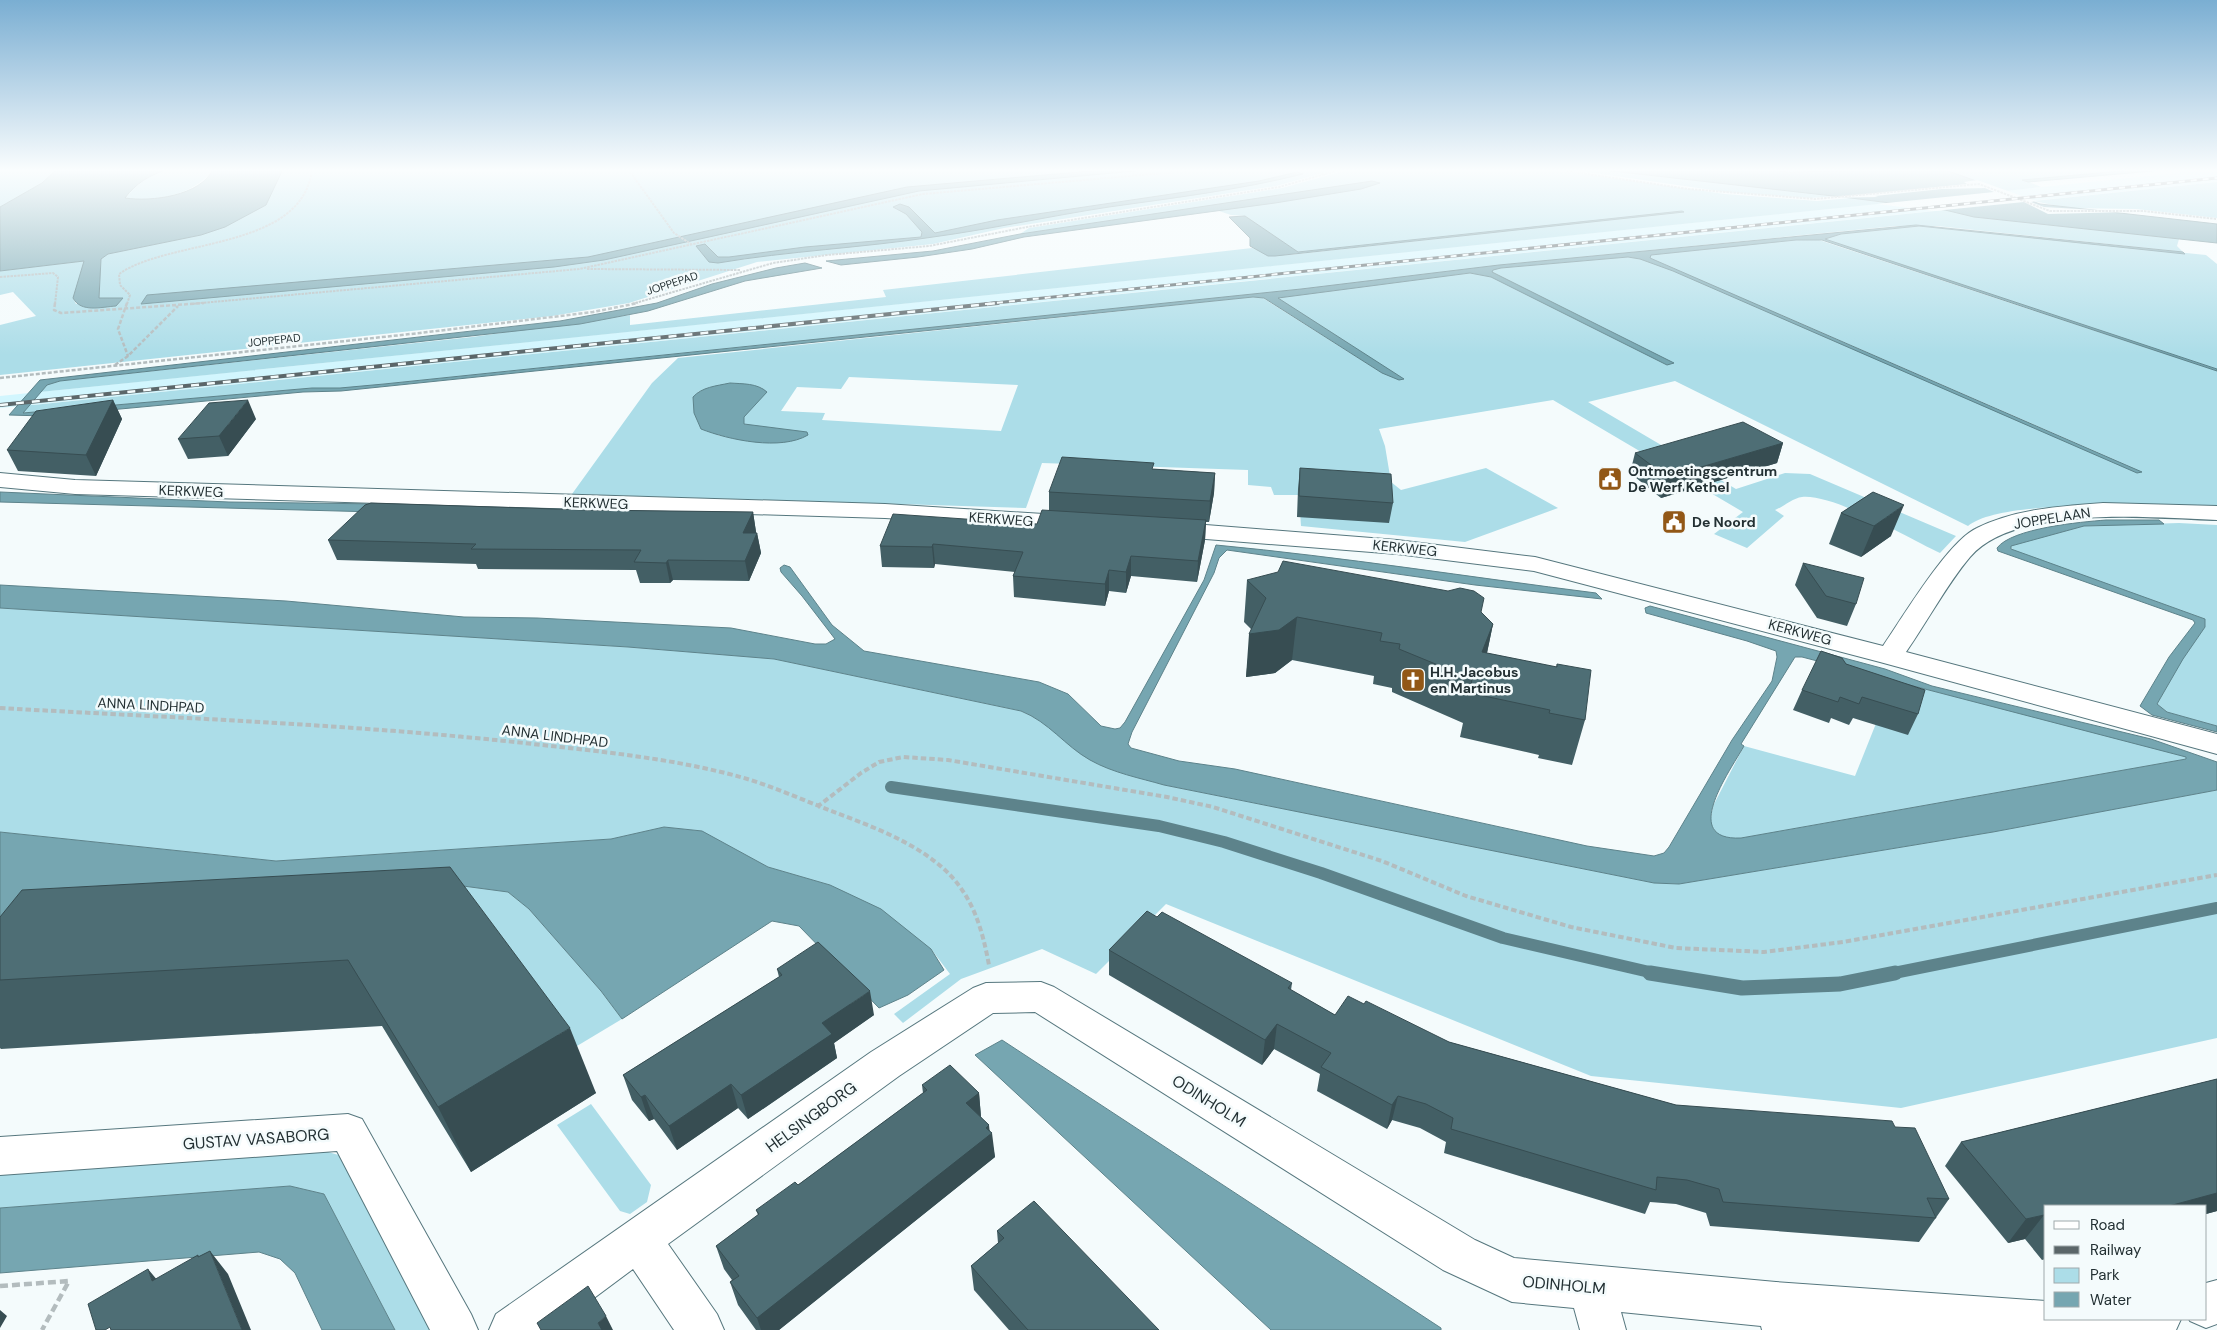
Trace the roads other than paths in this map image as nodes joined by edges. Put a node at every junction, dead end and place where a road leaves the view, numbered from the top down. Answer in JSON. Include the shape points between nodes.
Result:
{"nodes":[{"id":1,"x":0,"y":480,"type":"edge"},
{"id":2,"x":2217,"y":513,"type":"edge"},
{"id":3,"x":1092,"y":524,"type":"edge"},
{"id":4,"x":1142,"y":527,"type":"edge"},
{"id":5,"x":1890,"y":656,"type":"junction"},
{"id":6,"x":2217,"y":744,"type":"edge"},
{"id":7,"x":986,"y":998,"type":"joint"},
{"id":8,"x":0,"y":1156,"type":"edge"},
{"id":9,"x":640,"y":1240,"type":"junction"},
{"id":10,"x":1591,"y":1287,"type":"junction"},
{"id":11,"x":1780,"y":1317,"type":"edge"},
{"id":12,"x":2154,"y":1320,"type":"edge"},
{"id":13,"x":455,"y":1330,"type":"edge"},
{"id":14,"x":512,"y":1330,"type":"edge"},
{"id":15,"x":701,"y":1330,"type":"edge"},
{"id":16,"x":1603,"y":1330,"type":"edge"}],
"edges":[{"from":1,"to":3,"type":"street","name":"KERKWEG","via":[[94,488],[885,511]]},
{"from":2,"to":5,"type":"street","name":"JOPPELAAN","via":[[2112,510],[2066,513],[2020,520],[1984,533],[1962,551]]},
{"from":4,"to":5,"type":"street","name":"KERKWEG","via":[[1280,536],[1535,564]]},
{"from":5,"to":6,"type":"street","name":"KERKWEG"},
{"from":7,"to":9,"type":"street","name":"HELSINGBORG","via":[[885,1064]]},
{"from":7,"to":10,"type":"street","name":"ODINHOLM","via":[[1040,997],[1459,1256],[1512,1280]]},
{"from":8,"to":13,"type":"street","name":"GUSTAV VASABORG","via":[[348,1132]]},
{"from":9,"to":14,"type":"street","name":"HELSINGBORG"},
{"from":9,"to":15,"type":"street"},
{"from":10,"to":11,"type":"street","name":"ODINHOLM"},
{"from":10,"to":16,"type":"street"},
{"from":11,"to":12,"type":"street","name":"ODINHOLM","via":[[2122,1329]]}]}
